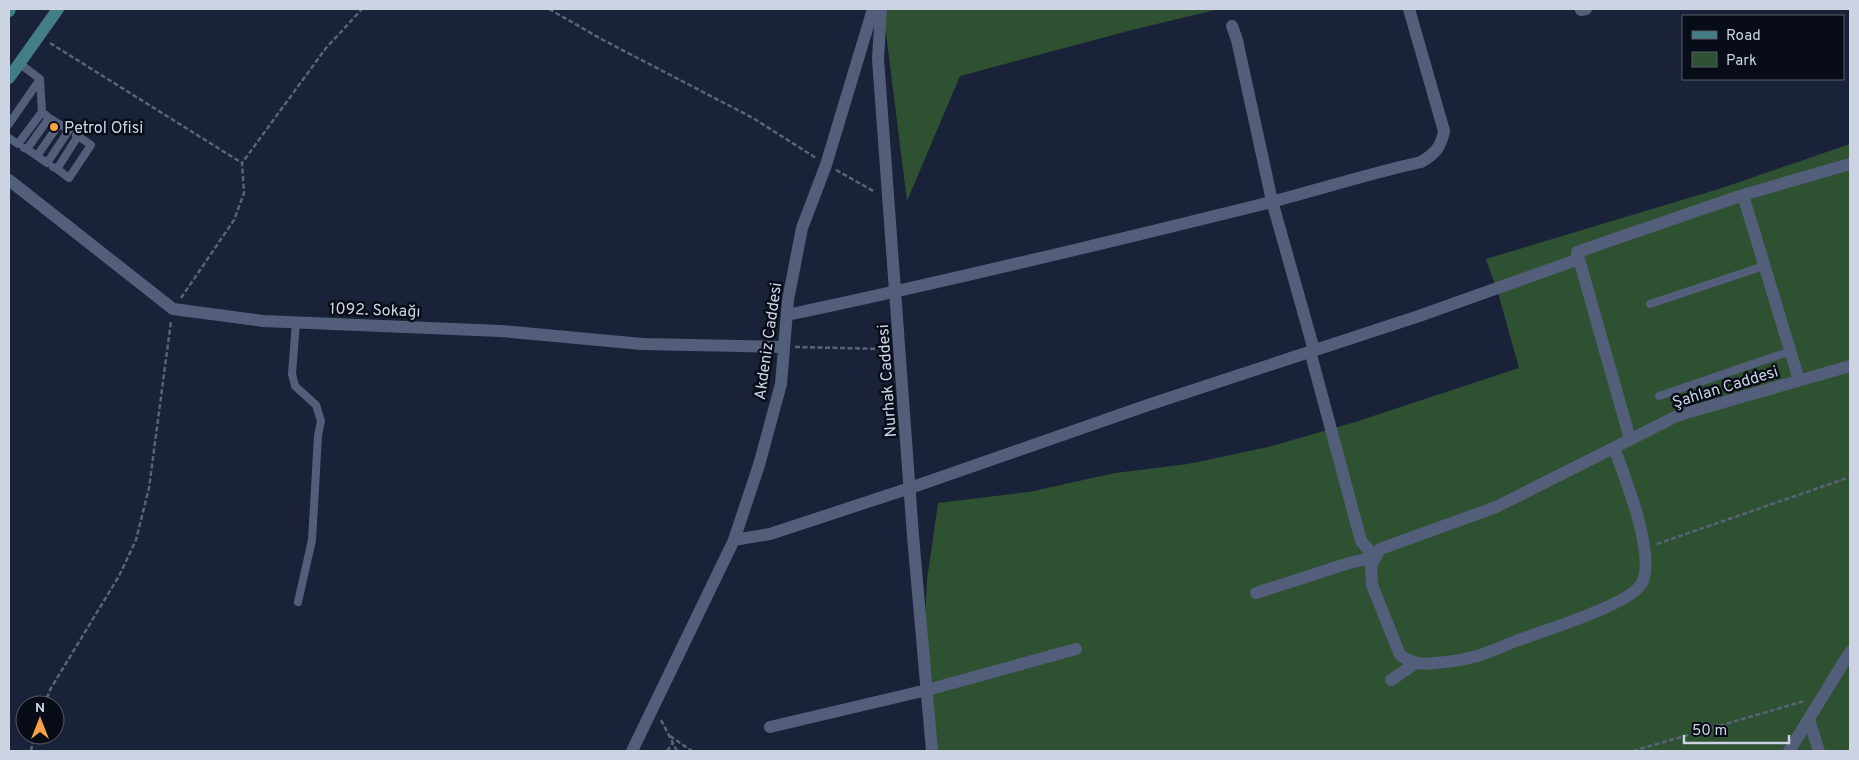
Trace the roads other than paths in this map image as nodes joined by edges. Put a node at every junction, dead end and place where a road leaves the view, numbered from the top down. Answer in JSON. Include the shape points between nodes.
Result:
{"nodes":[{"id":1,"x":58,"y":9,"type":"edge"},
{"id":2,"x":873,"y":9,"type":"edge"},
{"id":3,"x":881,"y":9,"type":"edge"},
{"id":4,"x":1409,"y":9,"type":"edge"},
{"id":5,"x":1232,"y":26,"type":"dead end"},
{"id":6,"x":20,"y":63,"type":"junction"},
{"id":7,"x":9,"y":78,"type":"edge"},
{"id":8,"x":40,"y":79,"type":"junction"},
{"id":9,"x":42,"y":112,"type":"junction"},
{"id":10,"x":49,"y":118,"type":"junction"},
{"id":11,"x":9,"y":124,"type":"edge"},
{"id":12,"x":59,"y":124,"type":"junction"},
{"id":13,"x":69,"y":130,"type":"junction"},
{"id":14,"x":78,"y":136,"type":"junction"},
{"id":15,"x":9,"y":138,"type":"edge"},
{"id":16,"x":18,"y":144,"type":"junction"},
{"id":17,"x":27,"y":149,"type":"junction"},
{"id":18,"x":38,"y":156,"type":"junction"},
{"id":19,"x":48,"y":163,"type":"junction"},
{"id":20,"x":1850,"y":164,"type":"edge"},
{"id":21,"x":57,"y":169,"type":"junction"},
{"id":22,"x":9,"y":180,"type":"edge"},
{"id":23,"x":1742,"y":194,"type":"junction"},
{"id":24,"x":1272,"y":202,"type":"junction"},
{"id":25,"x":1578,"y":259,"type":"junction"},
{"id":26,"x":1764,"y":266,"type":"junction"},
{"id":27,"x":895,"y":292,"type":"junction"},
{"id":28,"x":1650,"y":304,"type":"dead end"},
{"id":29,"x":787,"y":315,"type":"junction"},
{"id":30,"x":296,"y":322,"type":"junction"},
{"id":31,"x":784,"y":347,"type":"junction"},
{"id":32,"x":1312,"y":351,"type":"junction"},
{"id":33,"x":1790,"y":351,"type":"junction"},
{"id":34,"x":1850,"y":366,"type":"edge"},
{"id":35,"x":1799,"y":380,"type":"junction"},
{"id":36,"x":1659,"y":396,"type":"dead end"},
{"id":37,"x":1630,"y":439,"type":"junction"},
{"id":38,"x":1614,"y":448,"type":"junction"},
{"id":39,"x":910,"y":488,"type":"junction"},
{"id":40,"x":734,"y":540,"type":"junction"},
{"id":41,"x":1375,"y":557,"type":"junction"},
{"id":42,"x":1256,"y":593,"type":"dead end"},
{"id":43,"x":298,"y":602,"type":"dead end"},
{"id":44,"x":1076,"y":649,"type":"dead end"},
{"id":45,"x":1850,"y":652,"type":"edge"},
{"id":46,"x":1416,"y":663,"type":"junction"},
{"id":47,"x":1391,"y":680,"type":"dead end"},
{"id":48,"x":927,"y":690,"type":"junction"},
{"id":49,"x":1809,"y":720,"type":"junction"},
{"id":50,"x":770,"y":728,"type":"dead end"},
{"id":51,"x":632,"y":751,"type":"edge"},
{"id":52,"x":932,"y":751,"type":"edge"},
{"id":53,"x":1789,"y":751,"type":"edge"},
{"id":54,"x":1819,"y":751,"type":"edge"}],
"edges":[{"from":1,"to":6,"type":"main road"},
{"from":2,"to":29,"type":"street","name":"Akdeniz Caddesi","via":[[826,164],[802,228]]},
{"from":3,"to":27,"type":"street","name":"Nurhak Caddesi","via":[[878,59]]},
{"from":4,"to":24,"type":"street","via":[[1444,131],[1438,150],[1421,162]]},
{"from":5,"to":24,"type":"street","via":[[1238,40]]},
{"from":6,"to":7,"type":"main road"},
{"from":6,"to":8,"type":"lane"},
{"from":8,"to":9,"type":"lane"},
{"from":8,"to":11,"type":"lane"},
{"from":9,"to":10,"type":"lane"},
{"from":9,"to":16,"type":"lane"},
{"from":10,"to":12,"type":"lane"},
{"from":10,"to":17,"type":"lane"},
{"from":12,"to":13,"type":"lane"},
{"from":12,"to":18,"type":"lane"},
{"from":13,"to":14,"type":"lane"},
{"from":13,"to":19,"type":"lane"},
{"from":14,"to":21,"type":"lane"},
{"from":14,"to":21,"type":"lane","via":[[91,145],[69,178]]},
{"from":15,"to":16,"type":"lane"},
{"from":16,"to":17,"type":"lane"},
{"from":17,"to":18,"type":"lane"},
{"from":18,"to":19,"type":"lane"},
{"from":19,"to":21,"type":"lane"},
{"from":20,"to":23,"type":"street"},
{"from":22,"to":30,"type":"street","name":"1092. Sokağı","via":[[173,309]]},
{"from":23,"to":25,"type":"street","via":[[1576,252]]},
{"from":23,"to":26,"type":"street"},
{"from":24,"to":27,"type":"street"},
{"from":24,"to":32,"type":"street"},
{"from":25,"to":32,"type":"street"},
{"from":25,"to":37,"type":"street"},
{"from":26,"to":28,"type":"lane"},
{"from":26,"to":33,"type":"street"},
{"from":27,"to":29,"type":"street"},
{"from":27,"to":39,"type":"street","name":"Nurhak Caddesi"},
{"from":29,"to":31,"type":"street","name":"Akdeniz Caddesi"},
{"from":30,"to":31,"type":"street","name":"1092. Sokağı","via":[[501,331],[642,344]]},
{"from":30,"to":43,"type":"lane","via":[[292,374],[295,386],[316,405],[321,421],[312,540]]},
{"from":31,"to":40,"type":"street","name":"Akdeniz Caddesi","via":[[776,402]]},
{"from":32,"to":39,"type":"street"},
{"from":32,"to":41,"type":"street","via":[[1361,541]]},
{"from":33,"to":35,"type":"street"},
{"from":33,"to":36,"type":"lane"},
{"from":34,"to":35,"type":"street","name":"Şahlan Caddesi"},
{"from":35,"to":37,"type":"street","name":"Şahlan Caddesi","via":[[1679,415]]},
{"from":37,"to":38,"type":"street","name":"Şahlan Caddesi"},
{"from":38,"to":41,"type":"street","name":"Şahlan Caddesi","via":[[1496,507],[1380,549]]},
{"from":38,"to":46,"type":"street","via":[[1636,507],[1643,548],[1645,572],[1637,590],[1601,610],[1476,656]]},
{"from":39,"to":40,"type":"street","via":[[770,534]]},
{"from":39,"to":48,"type":"street","name":"Nurhak Caddesi"},
{"from":40,"to":51,"type":"street","name":"Akdeniz Caddesi"},
{"from":41,"to":42,"type":"street"},
{"from":41,"to":46,"type":"street","via":[[1371,566],[1372,585],[1400,654]]},
{"from":44,"to":48,"type":"street"},
{"from":45,"to":49,"type":"street"},
{"from":46,"to":47,"type":"street"},
{"from":48,"to":50,"type":"street"},
{"from":48,"to":52,"type":"street","name":"Nurhak Caddesi"},
{"from":49,"to":53,"type":"street"},
{"from":49,"to":54,"type":"street"}]}
